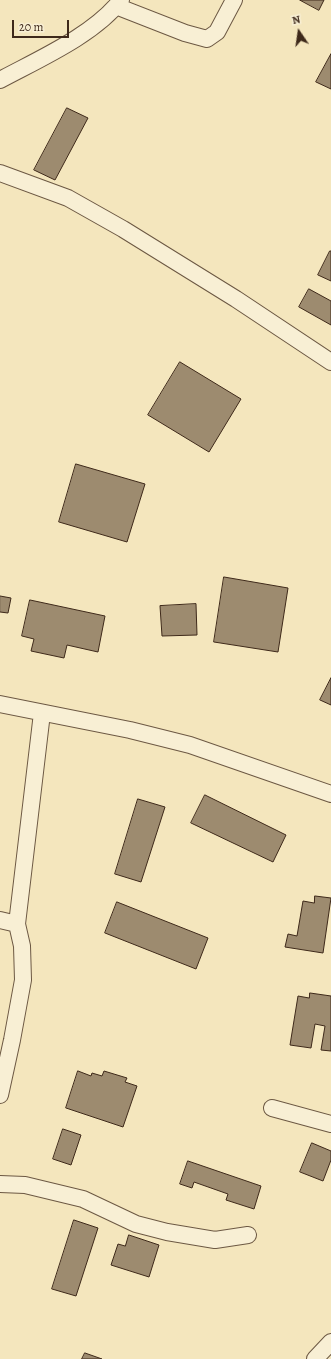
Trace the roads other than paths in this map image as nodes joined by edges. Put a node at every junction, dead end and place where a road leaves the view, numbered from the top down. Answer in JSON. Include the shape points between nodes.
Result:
{"nodes":[{"id":1,"x":234,"y":0,"type":"edge"},
{"id":2,"x":119,"y":3,"type":"edge"},
{"id":3,"x":0,"y":80,"type":"edge"},
{"id":4,"x":0,"y":173,"type":"edge"},
{"id":5,"x":331,"y":362,"type":"edge"},
{"id":6,"x":0,"y":704,"type":"edge"},
{"id":7,"x":42,"y":713,"type":"junction"},
{"id":8,"x":331,"y":794,"type":"edge"},
{"id":9,"x":0,"y":920,"type":"edge"},
{"id":10,"x":17,"y":924,"type":"junction"},
{"id":11,"x":0,"y":1095,"type":"edge"},
{"id":12,"x":272,"y":1108,"type":"dead end"},
{"id":13,"x":331,"y":1124,"type":"edge"},
{"id":14,"x":0,"y":1184,"type":"edge"},
{"id":15,"x":248,"y":1236,"type":"dead end"},
{"id":16,"x":331,"y":1342,"type":"edge"},
{"id":17,"x":315,"y":1359,"type":"edge"}],
"edges":[{"from":1,"to":2,"type":"street","via":[[217,32],[207,39],[186,33]]},
{"from":2,"to":3,"type":"street","via":[[90,30]]},
{"from":4,"to":5,"type":"street","via":[[68,198],[116,225]]},
{"from":6,"to":7,"type":"street"},
{"from":7,"to":8,"type":"street","via":[[190,745]]},
{"from":7,"to":10,"type":"street"},
{"from":9,"to":10,"type":"street"},
{"from":10,"to":11,"type":"street","via":[[22,946],[23,980]]},
{"from":12,"to":13,"type":"street"},
{"from":14,"to":15,"type":"street","via":[[25,1185],[83,1199],[136,1224],[167,1232],[215,1240]]},
{"from":16,"to":17,"type":"street"}]}
